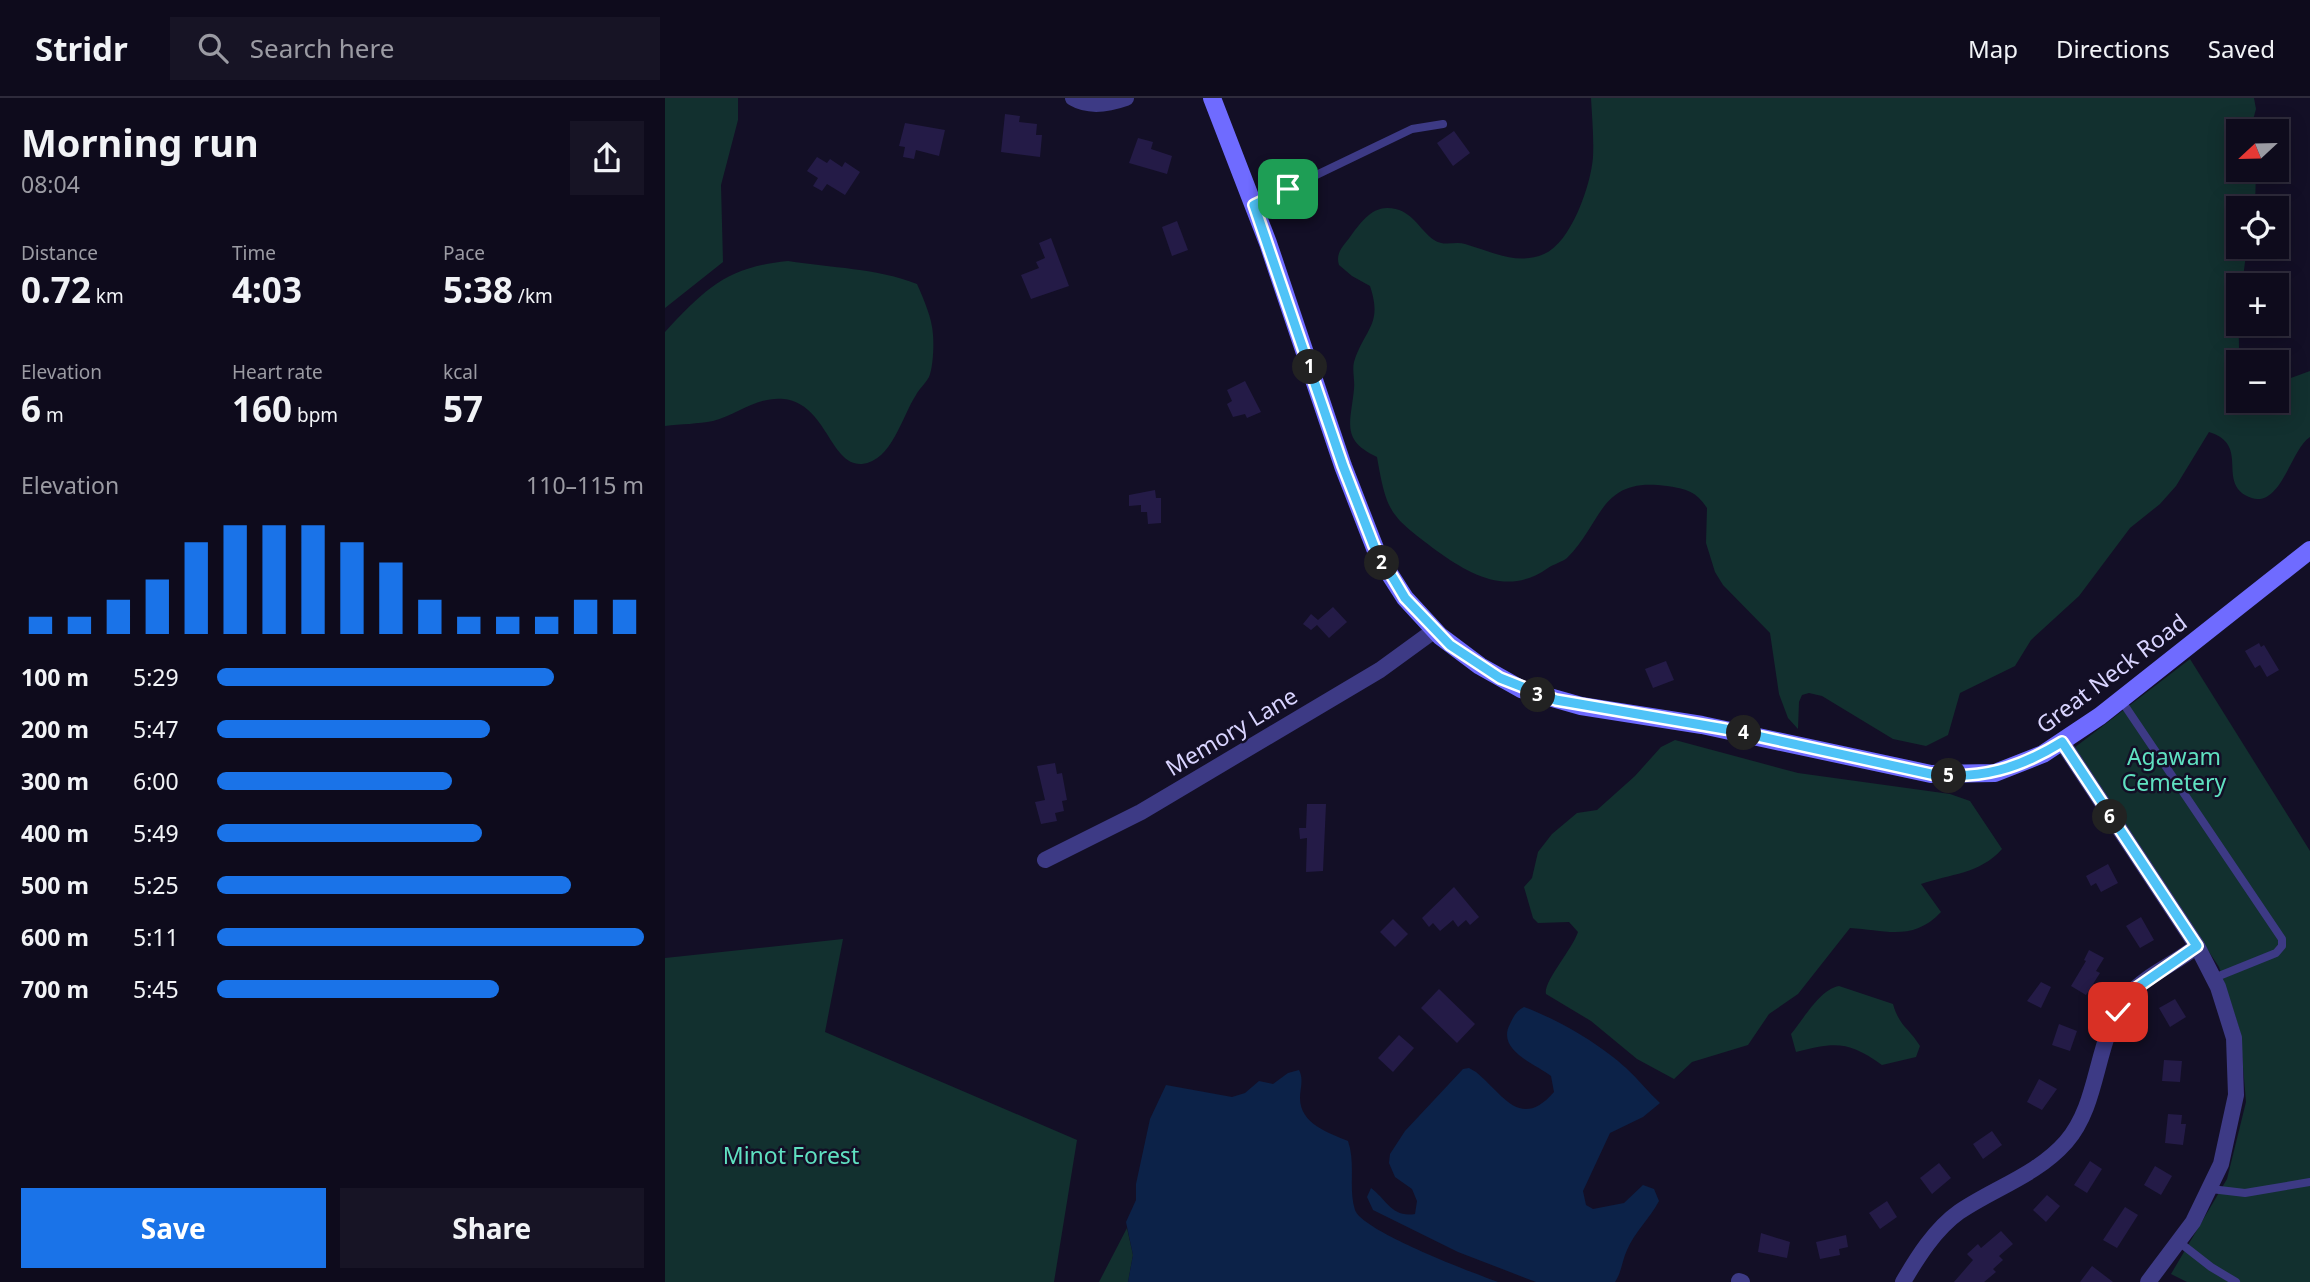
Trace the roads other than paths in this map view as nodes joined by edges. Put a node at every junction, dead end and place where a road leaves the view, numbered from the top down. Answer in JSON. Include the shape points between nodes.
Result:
{"nodes":[{"id":1,"x":1073,"y":98,"type":"edge"},
{"id":2,"x":1126,"y":98,"type":"edge"},
{"id":3,"x":1212,"y":98,"type":"edge"},
{"id":4,"x":1443,"y":124,"type":"dead end"},
{"id":5,"x":1254,"y":205,"type":"junction"},
{"id":6,"x":2310,"y":550,"type":"edge"},
{"id":7,"x":1435,"y":630,"type":"junction"},
{"id":8,"x":2121,"y":699,"type":"junction"},
{"id":9,"x":2062,"y":742,"type":"junction"},
{"id":10,"x":1045,"y":860,"type":"dead end"},
{"id":11,"x":2197,"y":946,"type":"junction"},
{"id":12,"x":2214,"y":978,"type":"junction"},
{"id":13,"x":2310,"y":1182,"type":"edge"},
{"id":14,"x":2211,"y":1189,"type":"junction"},
{"id":15,"x":2179,"y":1242,"type":"junction"},
{"id":16,"x":1901,"y":1281,"type":"edge"},
{"id":17,"x":2148,"y":1282,"type":"edge"},
{"id":18,"x":2236,"y":1282,"type":"edge"}],
"edges":[{"from":1,"to":2,"type":"street","via":[[1082,103]]},
{"from":3,"to":5,"type":"street","name":"Great Neck Road"},
{"from":4,"to":5,"type":"lane","via":[[1412,129]]},
{"from":5,"to":7,"type":"street","name":"Great Neck Road","via":[[1374,546],[1397,587]]},
{"from":6,"to":8,"type":"street","name":"Great Neck Road"},
{"from":7,"to":9,"type":"street","name":"Great Neck Road","via":[[1500,678],[1556,700],[1725,729],[1931,774],[2003,771]]},
{"from":7,"to":10,"type":"street","name":"Memory Lane","via":[[1380,670],[1141,812]]},
{"from":8,"to":9,"type":"street","name":"Great Neck Road"},
{"from":8,"to":12,"type":"lane","via":[[2282,939],[2276,953]]},
{"from":9,"to":11,"type":"street"},
{"from":11,"to":12,"type":"street"},
{"from":11,"to":16,"type":"street","via":[[2143,982],[2123,1004],[2080,1120],[2066,1143],[2035,1169],[1947,1221]]},
{"from":12,"to":14,"type":"street","via":[[2231,1024],[2237,1077],[2230,1132]]},
{"from":13,"to":14,"type":"lane","via":[[2245,1193]]},
{"from":14,"to":15,"type":"street"},
{"from":15,"to":17,"type":"street"},
{"from":15,"to":18,"type":"lane"}]}
